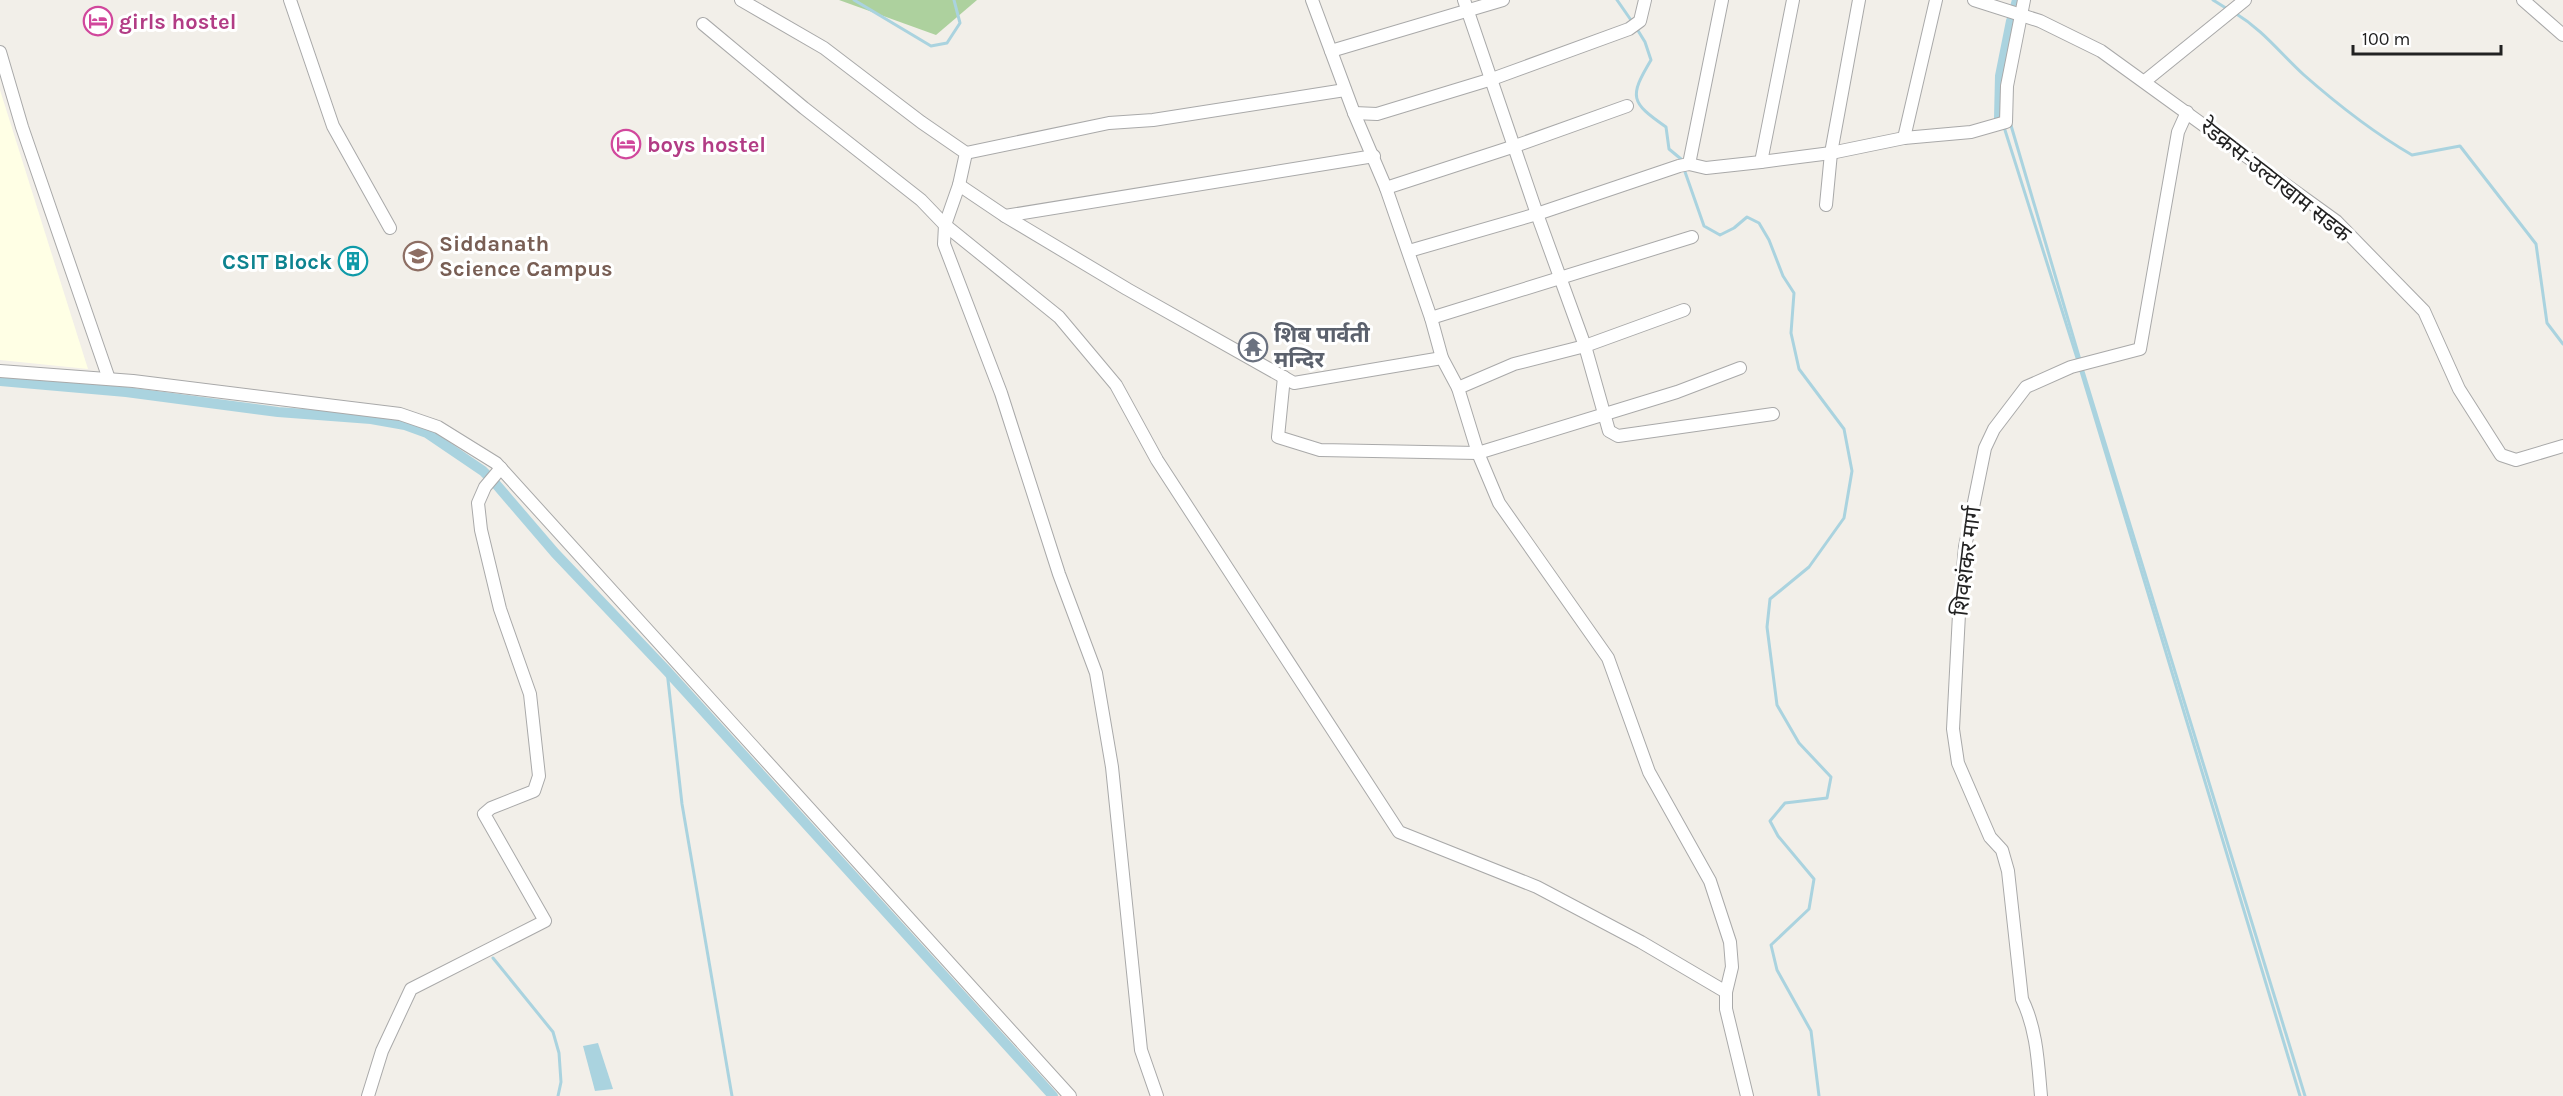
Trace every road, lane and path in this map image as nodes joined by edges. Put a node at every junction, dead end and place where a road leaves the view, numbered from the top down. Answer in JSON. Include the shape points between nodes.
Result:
{"nodes":[{"id":1,"x":290,"y":0,"type":"edge"},
{"id":2,"x":741,"y":0,"type":"edge"},
{"id":3,"x":1312,"y":0,"type":"edge"},
{"id":4,"x":1503,"y":0,"type":"edge"},
{"id":5,"x":1646,"y":0,"type":"edge"},
{"id":6,"x":1722,"y":0,"type":"edge"},
{"id":7,"x":1792,"y":0,"type":"edge"},
{"id":8,"x":1859,"y":0,"type":"edge"},
{"id":9,"x":1936,"y":0,"type":"edge"},
{"id":10,"x":1974,"y":0,"type":"edge"},
{"id":11,"x":2024,"y":0,"type":"edge"},
{"id":12,"x":2523,"y":0,"type":"edge"},
{"id":13,"x":2241,"y":3,"type":"edge"},
{"id":14,"x":1466,"y":6,"type":"edge"},
{"id":15,"x":2021,"y":14,"type":"junction"},
{"id":16,"x":703,"y":24,"type":"dead end"},
{"id":17,"x":2563,"y":35,"type":"edge"},
{"id":18,"x":1331,"y":51,"type":"junction"},
{"id":19,"x":0,"y":52,"type":"edge"},
{"id":20,"x":1492,"y":79,"type":"junction"},
{"id":21,"x":2145,"y":81,"type":"junction"},
{"id":22,"x":1345,"y":90,"type":"junction"},
{"id":23,"x":1627,"y":106,"type":"dead end"},
{"id":24,"x":2187,"y":112,"type":"junction"},
{"id":25,"x":1354,"y":113,"type":"junction"},
{"id":26,"x":1904,"y":138,"type":"junction"},
{"id":27,"x":1515,"y":146,"type":"junction"},
{"id":28,"x":966,"y":153,"type":"junction"},
{"id":29,"x":1831,"y":153,"type":"junction"},
{"id":30,"x":1374,"y":156,"type":"junction"},
{"id":31,"x":1761,"y":162,"type":"junction"},
{"id":32,"x":1684,"y":165,"type":"junction"},
{"id":33,"x":959,"y":185,"type":"junction"},
{"id":34,"x":1386,"y":188,"type":"junction"},
{"id":35,"x":1826,"y":205,"type":"dead end"},
{"id":36,"x":1536,"y":214,"type":"junction"},
{"id":37,"x":1005,"y":216,"type":"junction"},
{"id":38,"x":945,"y":225,"type":"junction"},
{"id":39,"x":390,"y":228,"type":"dead end"},
{"id":40,"x":1692,"y":237,"type":"dead end"},
{"id":41,"x":1409,"y":251,"type":"junction"},
{"id":42,"x":1560,"y":278,"type":"junction"},
{"id":43,"x":1684,"y":310,"type":"dead end"},
{"id":44,"x":1431,"y":318,"type":"junction"},
{"id":45,"x":1585,"y":346,"type":"junction"},
{"id":46,"x":1442,"y":358,"type":"junction"},
{"id":47,"x":1740,"y":368,"type":"dead end"},
{"id":48,"x":0,"y":371,"type":"edge"},
{"id":49,"x":1284,"y":377,"type":"junction"},
{"id":50,"x":109,"y":379,"type":"junction"},
{"id":51,"x":1458,"y":388,"type":"junction"},
{"id":52,"x":1603,"y":414,"type":"junction"},
{"id":53,"x":1773,"y":414,"type":"dead end"},
{"id":54,"x":2563,"y":447,"type":"edge"},
{"id":55,"x":1478,"y":453,"type":"junction"},
{"id":56,"x":496,"y":475,"type":"junction"},
{"id":57,"x":1726,"y":992,"type":"junction"},
{"id":58,"x":369,"y":1096,"type":"edge"},
{"id":59,"x":1070,"y":1096,"type":"edge"},
{"id":60,"x":1157,"y":1096,"type":"edge"},
{"id":61,"x":1747,"y":1096,"type":"edge"},
{"id":62,"x":2041,"y":1096,"type":"edge"}],
"edges":[{"from":1,"to":39,"type":"street","via":[[333,126]]},
{"from":2,"to":28,"type":"street","via":[[824,48]]},
{"from":3,"to":18,"type":"street"},
{"from":4,"to":14,"type":"street"},
{"from":5,"to":20,"type":"street","via":[[1640,21],[1629,29]]},
{"from":6,"to":32,"type":"street"},
{"from":7,"to":31,"type":"street"},
{"from":8,"to":29,"type":"street"},
{"from":9,"to":26,"type":"street"},
{"from":10,"to":15,"type":"street","name":"रेडक्रस-उल्टाखाम सडक"},
{"from":11,"to":15,"type":"street"},
{"from":12,"to":17,"type":"street"},
{"from":13,"to":21,"type":"street"},
{"from":14,"to":18,"type":"street"},
{"from":14,"to":20,"type":"street"},
{"from":15,"to":21,"type":"street","name":"रेडक्रस-उल्टाखाम सडक","via":[[2101,51]]},
{"from":15,"to":26,"type":"street","via":[[2007,86],[2008,120],[1971,132]]},
{"from":16,"to":38,"type":"street","via":[[921,200]]},
{"from":18,"to":22,"type":"street"},
{"from":19,"to":50,"type":"street"},
{"from":20,"to":25,"type":"street","via":[[1377,114]]},
{"from":20,"to":27,"type":"street"},
{"from":21,"to":24,"type":"street","name":"रेडक्रस-उल्टाखाम सडक"},
{"from":22,"to":25,"type":"street"},
{"from":22,"to":28,"type":"street","via":[[1153,120],[1109,123]]},
{"from":23,"to":27,"type":"street"},
{"from":24,"to":54,"type":"street","name":"रेडक्रस-उल्टाखाम सडक","via":[[2336,221],[2424,311],[2459,389],[2501,455],[2516,460]]},
{"from":24,"to":62,"type":"street","name":"शिवशंकर मार्ग","via":[[2178,132],[2140,349],[2071,367],[2026,387],[1994,429],[1985,448],[1965,548],[1953,729],[1958,763],[1990,837],[2002,850],[2008,872],[2022,999],[2030,1015],[2037,1049]]},
{"from":25,"to":30,"type":"street"},
{"from":26,"to":29,"type":"street"},
{"from":27,"to":34,"type":"street"},
{"from":27,"to":36,"type":"street"},
{"from":28,"to":33,"type":"street"},
{"from":29,"to":31,"type":"street"},
{"from":29,"to":35,"type":"street"},
{"from":30,"to":34,"type":"street"},
{"from":30,"to":37,"type":"street"},
{"from":31,"to":32,"type":"street","via":[[1706,168]]},
{"from":32,"to":36,"type":"street"},
{"from":33,"to":37,"type":"street"},
{"from":33,"to":38,"type":"street"},
{"from":34,"to":41,"type":"street"},
{"from":36,"to":41,"type":"street"},
{"from":36,"to":42,"type":"street"},
{"from":37,"to":49,"type":"street"},
{"from":38,"to":57,"type":"street","via":[[1059,317],[1116,385],[1157,460],[1400,832],[1536,887]]},
{"from":38,"to":60,"type":"street","via":[[944,244],[1001,393],[1059,574],[1096,673],[1112,767],[1141,1050]]},
{"from":40,"to":42,"type":"street"},
{"from":41,"to":44,"type":"street"},
{"from":42,"to":44,"type":"street"},
{"from":42,"to":45,"type":"street"},
{"from":43,"to":45,"type":"street"},
{"from":44,"to":46,"type":"street"},
{"from":45,"to":51,"type":"street","via":[[1514,364]]},
{"from":45,"to":52,"type":"street"},
{"from":46,"to":49,"type":"street","via":[[1294,383]]},
{"from":46,"to":51,"type":"street"},
{"from":47,"to":52,"type":"street"},
{"from":48,"to":50,"type":"street"},
{"from":49,"to":55,"type":"street","via":[[1278,437],[1320,450]]},
{"from":50,"to":56,"type":"street","via":[[400,414],[438,427]]},
{"from":51,"to":55,"type":"street"},
{"from":52,"to":53,"type":"street","via":[[1609,431],[1618,436]]},
{"from":52,"to":55,"type":"street"},
{"from":55,"to":57,"type":"street","via":[[1499,503],[1608,658],[1650,772],[1710,881],[1730,942],[1732,967]]},
{"from":56,"to":58,"type":"street","via":[[478,503],[481,530],[500,609],[530,694],[539,776],[534,791],[484,814],[545,921],[411,989],[382,1051]]},
{"from":56,"to":59,"type":"street"},
{"from":57,"to":61,"type":"street","via":[[1726,1009]]}]}
